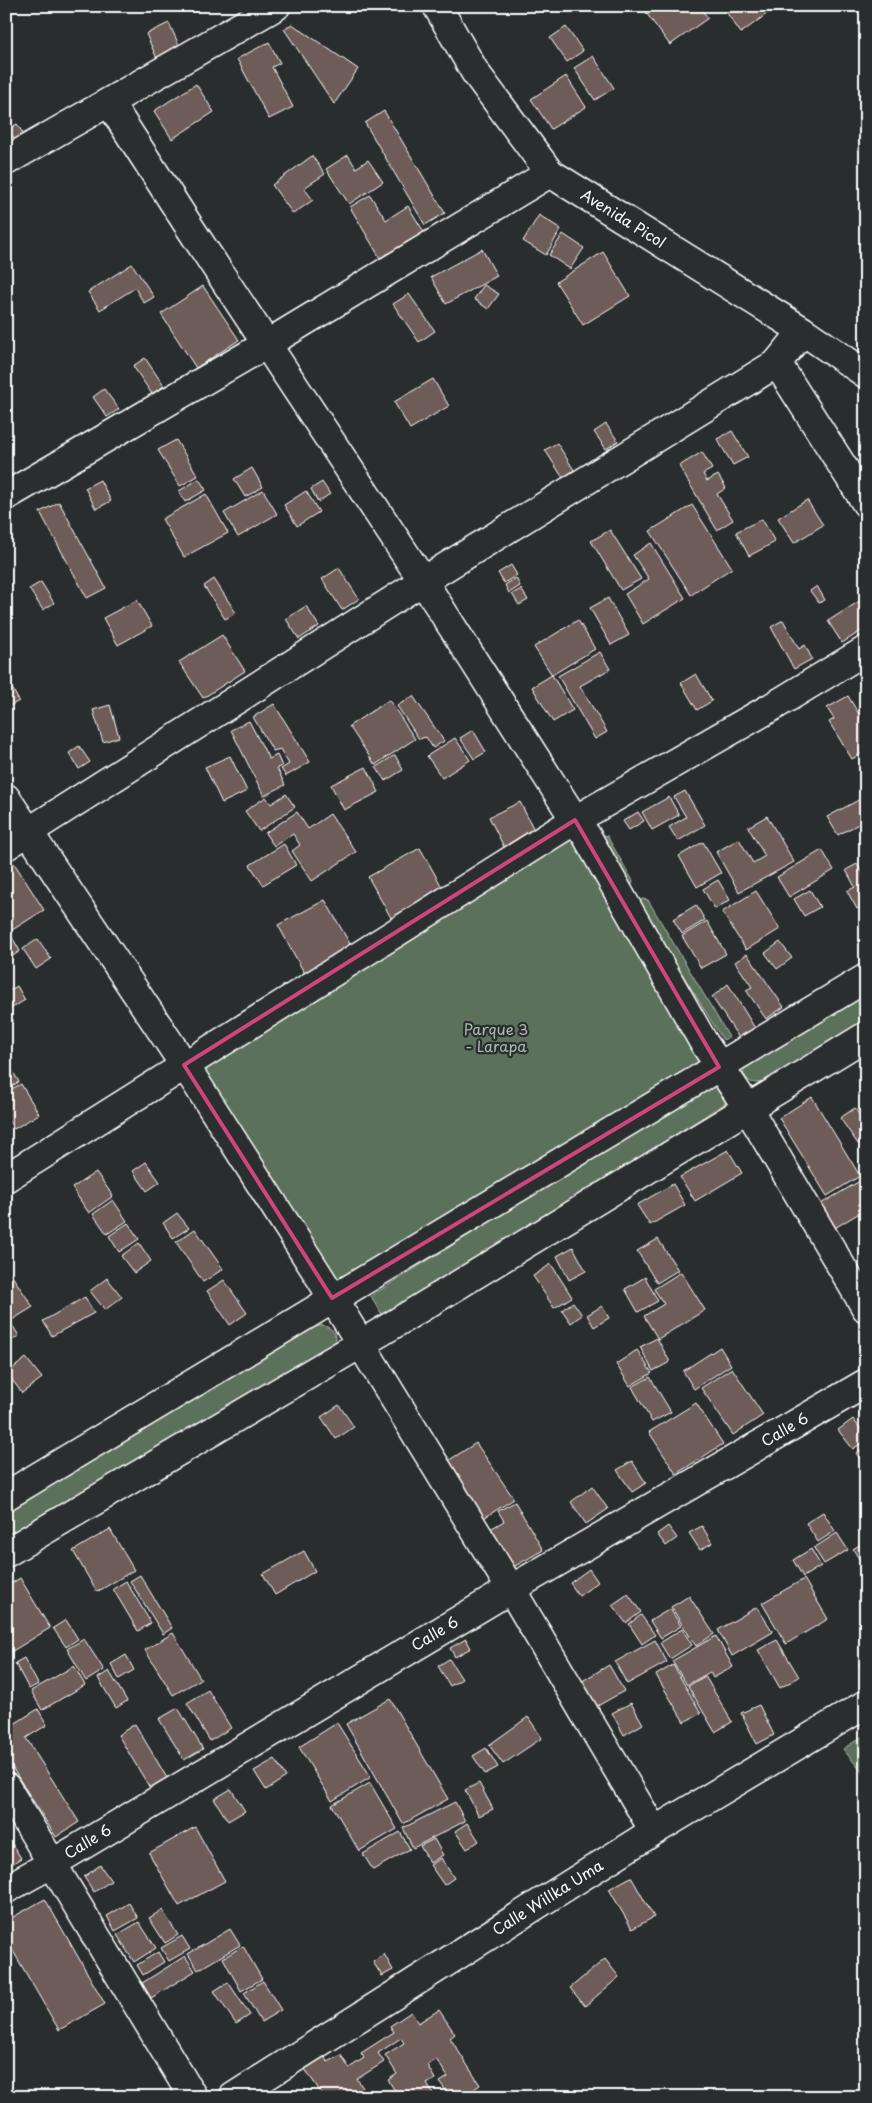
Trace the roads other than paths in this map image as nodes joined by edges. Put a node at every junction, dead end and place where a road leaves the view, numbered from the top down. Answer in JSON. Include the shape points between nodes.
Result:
{"nodes":[{"id":1,"x":276,"y":6,"type":"edge"},
{"id":2,"x":437,"y":6,"type":"edge"},
{"id":3,"x":109,"y":102,"type":"junction"},
{"id":4,"x":6,"y":161,"type":"edge"},
{"id":5,"x":550,"y":173,"type":"junction"},
{"id":6,"x":803,"y":331,"type":"junction"},
{"id":7,"x":267,"y":344,"type":"junction"},
{"id":8,"x":777,"y":363,"type":"junction"},
{"id":9,"x":866,"y":374,"type":"edge"},
{"id":10,"x":6,"y":496,"type":"edge"},
{"id":11,"x":866,"y":503,"type":"edge"},
{"id":12,"x":423,"y":581,"type":"junction"},
{"id":13,"x":866,"y":650,"type":"edge"},
{"id":14,"x":6,"y":798,"type":"edge"},
{"id":15,"x":574,"y":820,"type":"junction"},
{"id":16,"x":30,"y":832,"type":"junction"},
{"id":17,"x":6,"y":846,"type":"edge"},
{"id":18,"x":866,"y":978,"type":"edge"},
{"id":19,"x":866,"y":1036,"type":"edge"},
{"id":20,"x":184,"y":1065,"type":"junction"},
{"id":21,"x":719,"y":1067,"type":"junction"},
{"id":22,"x":747,"y":1107,"type":"junction"},
{"id":23,"x":6,"y":1178,"type":"edge"},
{"id":24,"x":332,"y":1298,"type":"junction"},
{"id":25,"x":866,"y":1308,"type":"edge"},
{"id":26,"x":360,"y":1344,"type":"junction"},
{"id":27,"x":866,"y":1383,"type":"edge"},
{"id":28,"x":6,"y":1496,"type":"edge"},
{"id":29,"x":6,"y":1553,"type":"edge"},
{"id":30,"x":510,"y":1589,"type":"junction"},
{"id":31,"x":866,"y":1704,"type":"edge"},
{"id":32,"x":6,"y":1787,"type":"edge"},
{"id":33,"x":654,"y":1831,"type":"junction"},
{"id":34,"x":54,"y":1863,"type":"junction"},
{"id":35,"x":6,"y":1889,"type":"edge"},
{"id":36,"x":193,"y":2097,"type":"edge"},
{"id":37,"x":233,"y":2097,"type":"edge"}],
"edges":[{"from":1,"to":3,"type":"street"},
{"from":2,"to":5,"type":"street","name":"Avenida Picol","via":[[475,72]]},
{"from":3,"to":4,"type":"street"},
{"from":3,"to":7,"type":"street"},
{"from":5,"to":6,"type":"street","name":"Avenida Picol"},
{"from":5,"to":7,"type":"street"},
{"from":6,"to":8,"type":"street"},
{"from":6,"to":9,"type":"street","name":"Avenida Picol"},
{"from":7,"to":10,"type":"street"},
{"from":7,"to":12,"type":"street"},
{"from":8,"to":11,"type":"street"},
{"from":8,"to":12,"type":"street"},
{"from":12,"to":15,"type":"street"},
{"from":12,"to":16,"type":"street"},
{"from":13,"to":15,"type":"street"},
{"from":14,"to":16,"type":"street"},
{"from":15,"to":20,"type":"street"},
{"from":15,"to":21,"type":"street","via":[[586,835]]},
{"from":16,"to":17,"type":"street"},
{"from":16,"to":20,"type":"street"},
{"from":18,"to":21,"type":"street"},
{"from":19,"to":22,"type":"street"},
{"from":20,"to":23,"type":"street"},
{"from":20,"to":24,"type":"street"},
{"from":21,"to":22,"type":"street"},
{"from":21,"to":24,"type":"street"},
{"from":22,"to":25,"type":"street"},
{"from":22,"to":26,"type":"street"},
{"from":24,"to":26,"type":"street"},
{"from":24,"to":28,"type":"street"},
{"from":26,"to":29,"type":"street"},
{"from":26,"to":30,"type":"street"},
{"from":27,"to":30,"type":"street","name":"Calle 6"},
{"from":30,"to":33,"type":"street"},
{"from":30,"to":34,"type":"street","name":"Calle 6"},
{"from":31,"to":33,"type":"street","name":"Calle Willka Uma"},
{"from":32,"to":34,"type":"street"},
{"from":33,"to":37,"type":"street","name":"Calle Willka Uma"},
{"from":34,"to":35,"type":"street","name":"Calle 6"},
{"from":34,"to":36,"type":"street"}]}
